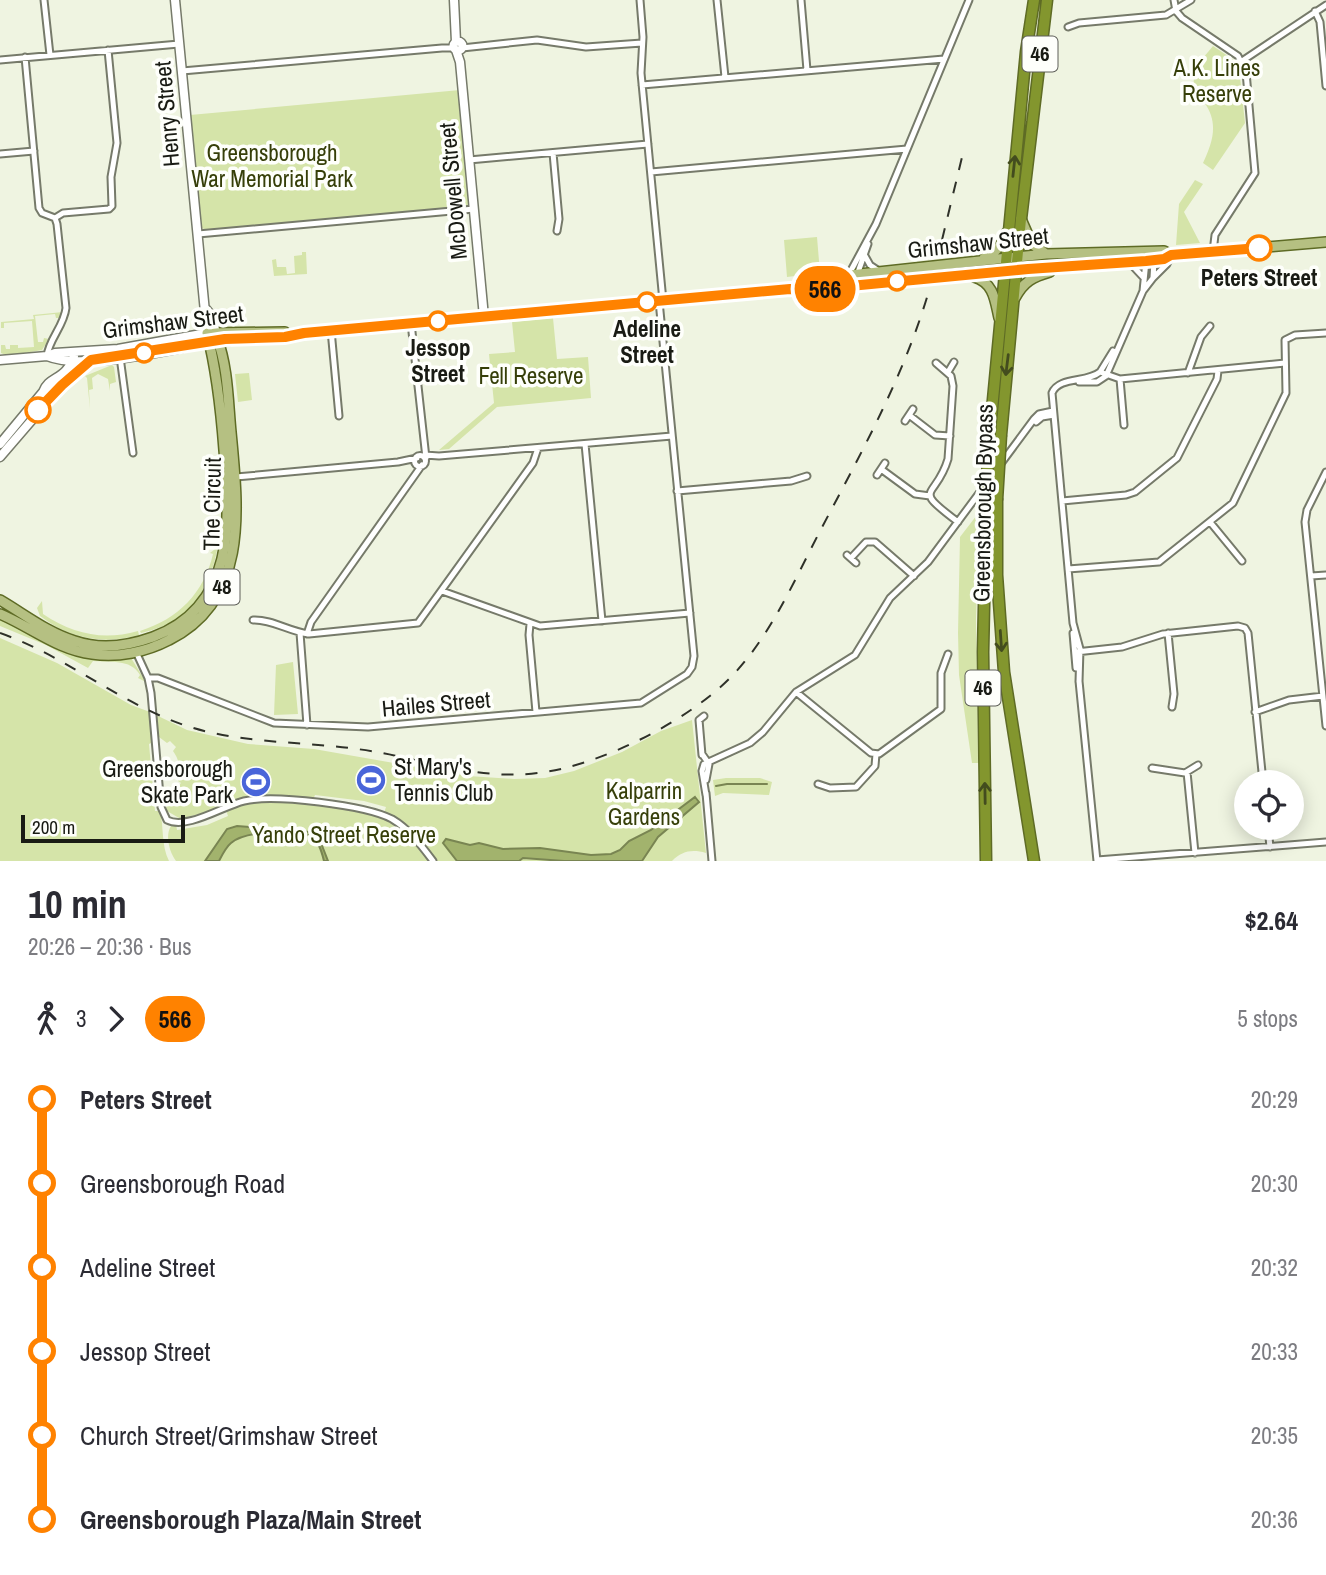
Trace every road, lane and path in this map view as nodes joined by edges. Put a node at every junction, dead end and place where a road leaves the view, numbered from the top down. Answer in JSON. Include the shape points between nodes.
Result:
{"nodes":[{"id":1,"x":44,"y":0,"type":"edge"},
{"id":2,"x":175,"y":0,"type":"edge"},
{"id":3,"x":454,"y":0,"type":"edge"},
{"id":4,"x":640,"y":0,"type":"edge"},
{"id":5,"x":718,"y":0,"type":"edge"},
{"id":6,"x":801,"y":0,"type":"edge"},
{"id":7,"x":969,"y":0,"type":"edge"},
{"id":8,"x":1034,"y":0,"type":"edge"},
{"id":9,"x":1047,"y":0,"type":"edge"},
{"id":10,"x":1174,"y":0,"type":"edge"},
{"id":11,"x":1191,"y":0,"type":"edge"},
{"id":12,"x":1326,"y":5,"type":"edge"},
{"id":13,"x":1176,"y":11,"type":"junction"},
{"id":14,"x":1315,"y":11,"type":"junction"},
{"id":15,"x":1068,"y":27,"type":"dead end"},
{"id":16,"x":642,"y":43,"type":"junction"},
{"id":17,"x":179,"y":44,"type":"junction"},
{"id":18,"x":458,"y":46,"type":"junction"},
{"id":19,"x":108,"y":50,"type":"junction"},
{"id":20,"x":50,"y":55,"type":"junction"},
{"id":21,"x":25,"y":57,"type":"junction"},
{"id":22,"x":944,"y":59,"type":"junction"},
{"id":23,"x":0,"y":60,"type":"edge"},
{"id":24,"x":1243,"y":63,"type":"junction"},
{"id":25,"x":807,"y":70,"type":"junction"},
{"id":26,"x":182,"y":71,"type":"junction"},
{"id":27,"x":725,"y":78,"type":"junction"},
{"id":28,"x":642,"y":85,"type":"junction"},
{"id":29,"x":1326,"y":86,"type":"edge"},
{"id":30,"x":648,"y":145,"type":"junction"},
{"id":31,"x":907,"y":149,"type":"junction"},
{"id":32,"x":33,"y":150,"type":"junction"},
{"id":33,"x":0,"y":153,"type":"edge"},
{"id":34,"x":553,"y":153,"type":"junction"},
{"id":35,"x":469,"y":160,"type":"junction"},
{"id":36,"x":651,"y":172,"type":"junction"},
{"id":37,"x":474,"y":209,"type":"junction"},
{"id":38,"x":55,"y":218,"type":"junction"},
{"id":39,"x":1021,"y":219,"type":"junction"},
{"id":40,"x":1008,"y":227,"type":"junction"},
{"id":41,"x":557,"y":231,"type":"dead end"},
{"id":42,"x":198,"y":234,"type":"junction"},
{"id":43,"x":869,"y":238,"type":"junction"},
{"id":44,"x":1326,"y":242,"type":"edge"},
{"id":45,"x":1213,"y":252,"type":"junction"},
{"id":46,"x":1046,"y":254,"type":"junction"},
{"id":47,"x":1171,"y":255,"type":"junction"},
{"id":48,"x":865,"y":256,"type":"junction"},
{"id":49,"x":1150,"y":256,"type":"junction"},
{"id":50,"x":1018,"y":257,"type":"junction"},
{"id":51,"x":1006,"y":258,"type":"junction"},
{"id":52,"x":972,"y":262,"type":"junction"},
{"id":53,"x":1129,"y":263,"type":"junction"},
{"id":54,"x":1065,"y":268,"type":"junction"},
{"id":55,"x":1017,"y":271,"type":"junction"},
{"id":56,"x":882,"y":272,"type":"junction"},
{"id":57,"x":1004,"y":273,"type":"junction"},
{"id":58,"x":853,"y":275,"type":"junction"},
{"id":59,"x":972,"y":276,"type":"junction"},
{"id":60,"x":1144,"y":278,"type":"junction"},
{"id":61,"x":1153,"y":278,"type":"junction"},
{"id":62,"x":849,"y":286,"type":"junction"},
{"id":63,"x":790,"y":289,"type":"junction"},
{"id":64,"x":1143,"y":291,"type":"junction"},
{"id":65,"x":1015,"y":298,"type":"junction"},
{"id":66,"x":661,"y":301,"type":"junction"},
{"id":67,"x":484,"y":317,"type":"junction"},
{"id":68,"x":999,"y":320,"type":"junction"},
{"id":69,"x":411,"y":323,"type":"junction"},
{"id":70,"x":1210,"y":326,"type":"dead end"},
{"id":71,"x":331,"y":330,"type":"junction"},
{"id":72,"x":1326,"y":332,"type":"edge"},
{"id":73,"x":304,"y":333,"type":"junction"},
{"id":74,"x":213,"y":337,"type":"junction"},
{"id":75,"x":252,"y":338,"type":"junction"},
{"id":76,"x":119,"y":353,"type":"junction"},
{"id":77,"x":47,"y":356,"type":"junction"},
{"id":78,"x":74,"y":356,"type":"junction"},
{"id":79,"x":58,"y":359,"type":"junction"},
{"id":80,"x":223,"y":359,"type":"junction"},
{"id":81,"x":0,"y":360,"type":"edge"},
{"id":82,"x":91,"y":360,"type":"junction"},
{"id":83,"x":954,"y":362,"type":"dead end"},
{"id":84,"x":936,"y":363,"type":"dead end"},
{"id":85,"x":1285,"y":365,"type":"junction"},
{"id":86,"x":1215,"y":371,"type":"junction"},
{"id":87,"x":948,"y":372,"type":"junction"},
{"id":88,"x":1188,"y":373,"type":"junction"},
{"id":89,"x":1103,"y":374,"type":"junction"},
{"id":90,"x":60,"y":377,"type":"junction"},
{"id":91,"x":1120,"y":379,"type":"junction"},
{"id":92,"x":45,"y":388,"type":"junction"},
{"id":93,"x":54,"y":394,"type":"junction"},
{"id":94,"x":38,"y":410,"type":"junction"},
{"id":95,"x":1054,"y":413,"type":"junction"},
{"id":96,"x":339,"y":416,"type":"dead end"},
{"id":97,"x":905,"y":421,"type":"dead end"},
{"id":98,"x":1124,"y":425,"type":"dead end"},
{"id":99,"x":672,"y":436,"type":"junction"},
{"id":100,"x":950,"y":436,"type":"junction"},
{"id":101,"x":0,"y":444,"type":"edge"},
{"id":102,"x":585,"y":444,"type":"junction"},
{"id":103,"x":538,"y":448,"type":"junction"},
{"id":104,"x":133,"y":453,"type":"dead end"},
{"id":105,"x":0,"y":457,"type":"edge"},
{"id":106,"x":421,"y":460,"type":"junction"},
{"id":107,"x":881,"y":469,"type":"dead end"},
{"id":108,"x":1326,"y":472,"type":"edge"},
{"id":109,"x":807,"y":476,"type":"dead end"},
{"id":110,"x":229,"y":478,"type":"junction"},
{"id":111,"x":677,"y":491,"type":"junction"},
{"id":112,"x":930,"y":496,"type":"junction"},
{"id":113,"x":1062,"y":501,"type":"junction"},
{"id":114,"x":958,"y":522,"type":"junction"},
{"id":115,"x":1210,"y":522,"type":"junction"},
{"id":116,"x":851,"y":559,"type":"dead end"},
{"id":117,"x":1242,"y":561,"type":"dead end"},
{"id":118,"x":1069,"y":571,"type":"junction"},
{"id":119,"x":1326,"y":575,"type":"edge"},
{"id":120,"x":914,"y":576,"type":"junction"},
{"id":121,"x":1311,"y":576,"type":"junction"},
{"id":122,"x":442,"y":591,"type":"junction"},
{"id":123,"x":0,"y":600,"type":"edge"},
{"id":124,"x":690,"y":613,"type":"junction"},
{"id":125,"x":0,"y":614,"type":"edge"},
{"id":126,"x":18,"y":617,"type":"junction"},
{"id":127,"x":253,"y":620,"type":"dead end"},
{"id":128,"x":602,"y":621,"type":"junction"},
{"id":129,"x":530,"y":624,"type":"junction"},
{"id":130,"x":1168,"y":633,"type":"junction"},
{"id":131,"x":304,"y":634,"type":"junction"},
{"id":132,"x":135,"y":648,"type":"junction"},
{"id":133,"x":1079,"y":651,"type":"junction"},
{"id":134,"x":948,"y":654,"type":"dead end"},
{"id":135,"x":148,"y":678,"type":"junction"},
{"id":136,"x":166,"y":683,"type":"junction"},
{"id":137,"x":150,"y":686,"type":"junction"},
{"id":138,"x":796,"y":691,"type":"junction"},
{"id":139,"x":1323,"y":696,"type":"junction"},
{"id":140,"x":1172,"y":707,"type":"dead end"},
{"id":141,"x":536,"y":712,"type":"junction"},
{"id":142,"x":1255,"y":712,"type":"junction"},
{"id":143,"x":699,"y":720,"type":"dead end"},
{"id":144,"x":307,"y":725,"type":"junction"},
{"id":145,"x":1326,"y":726,"type":"edge"},
{"id":146,"x":876,"y":754,"type":"junction"},
{"id":147,"x":707,"y":763,"type":"junction"},
{"id":148,"x":1198,"y":765,"type":"dead end"},
{"id":149,"x":1152,"y":768,"type":"dead end"},
{"id":150,"x":1262,"y":770,"type":"edge"},
{"id":151,"x":1187,"y":772,"type":"junction"},
{"id":152,"x":817,"y":785,"type":"dead end"},
{"id":153,"x":1269,"y":840,"type":"edge"},
{"id":154,"x":1326,"y":843,"type":"edge"},
{"id":155,"x":1270,"y":847,"type":"junction"},
{"id":156,"x":1195,"y":853,"type":"junction"},
{"id":157,"x":1169,"y":858,"type":"edge"},
{"id":158,"x":1146,"y":859,"type":"edge"},
{"id":159,"x":1097,"y":860,"type":"edge"},
{"id":160,"x":1115,"y":860,"type":"edge"},
{"id":161,"x":433,"y":861,"type":"edge"},
{"id":162,"x":712,"y":861,"type":"edge"},
{"id":163,"x":986,"y":861,"type":"edge"},
{"id":164,"x":1034,"y":861,"type":"edge"}],
"edges":[{"from":1,"to":20,"type":"street"},
{"from":2,"to":17,"type":"street","name":"Henry Street"},
{"from":3,"to":18,"type":"street","name":"McDowell Street"},
{"from":4,"to":16,"type":"street"},
{"from":5,"to":27,"type":"street"},
{"from":6,"to":25,"type":"street"},
{"from":7,"to":22,"type":"street"},
{"from":40,"to":8,"type":"highway","number":"46","one_way":true},
{"from":9,"to":39,"type":"highway","number":"46"},
{"from":10,"to":13,"type":"street"},
{"from":11,"to":13,"type":"street"},
{"from":12,"to":14,"type":"street"},
{"from":13,"to":15,"type":"street"},
{"from":13,"to":24,"type":"street"},
{"from":14,"to":24,"type":"street"},
{"from":14,"to":29,"type":"street"},
{"from":16,"to":18,"type":"street","via":[[586,47],[537,40]]},
{"from":16,"to":28,"type":"street"},
{"from":17,"to":19,"type":"street"},
{"from":17,"to":26,"type":"street","name":"Henry Street"},
{"from":18,"to":26,"type":"street"},
{"from":18,"to":35,"type":"street","name":"McDowell Street"},
{"from":19,"to":20,"type":"street"},
{"from":19,"to":38,"type":"street","via":[[117,141],[113,206]]},
{"from":20,"to":21,"type":"street"},
{"from":21,"to":23,"type":"street"},
{"from":21,"to":32,"type":"street"},
{"from":22,"to":25,"type":"street"},
{"from":22,"to":31,"type":"street"},
{"from":24,"to":45,"type":"street","via":[[1255,173],[1215,235]]},
{"from":25,"to":27,"type":"street"},
{"from":26,"to":42,"type":"street","name":"Henry Street"},
{"from":27,"to":28,"type":"street"},
{"from":28,"to":30,"type":"street"},
{"from":30,"to":34,"type":"street"},
{"from":30,"to":36,"type":"street"},
{"from":31,"to":36,"type":"street"},
{"from":31,"to":43,"type":"street"},
{"from":32,"to":33,"type":"street"},
{"from":32,"to":38,"type":"street","via":[[40,210]]},
{"from":34,"to":35,"type":"street"},
{"from":34,"to":41,"type":"street"},
{"from":35,"to":37,"type":"street","name":"McDowell Street"},
{"from":36,"to":66,"type":"street"},
{"from":37,"to":42,"type":"street"},
{"from":37,"to":67,"type":"street","name":"McDowell Street"},
{"from":38,"to":77,"type":"street","via":[[66,310]]},
{"from":39,"to":46,"type":"main road","via":[[1032,244]]},
{"from":39,"to":50,"type":"highway","number":"46"},
{"from":40,"to":51,"type":"highway","number":"46"},
{"from":40,"to":52,"type":"main road","via":[[996,250]]},
{"from":42,"to":74,"type":"street","name":"Henry Street","via":[[204,317]]},
{"from":43,"to":48,"type":"street"},
{"from":43,"to":58,"type":"street"},
{"from":44,"to":45,"type":"main road","name":"Grimshaw Street"},
{"from":45,"to":47,"type":"main road","name":"Grimshaw Street"},
{"from":46,"to":49,"type":"main road","name":"Grimshaw Street"},
{"from":46,"to":50,"type":"main road","name":"Grimshaw Street"},
{"from":47,"to":49,"type":"main road","name":"Grimshaw Street"},
{"from":47,"to":61,"type":"street"},
{"from":48,"to":56,"type":"street"},
{"from":48,"to":58,"type":"street"},
{"from":49,"to":53,"type":"main road","name":"Grimshaw Street"},
{"from":49,"to":60,"type":"street"},
{"from":49,"to":61,"type":"street"},
{"from":50,"to":51,"type":"main road","name":"Grimshaw Street"},
{"from":50,"to":55,"type":"highway","number":"46"},
{"from":51,"to":52,"type":"main road","name":"Grimshaw Street"},
{"from":51,"to":57,"type":"highway","number":"46"},
{"from":52,"to":56,"type":"main road","name":"Grimshaw Street"},
{"from":53,"to":54,"type":"main road","name":"Grimshaw Street"},
{"from":53,"to":60,"type":"street"},
{"from":54,"to":55,"type":"main road","name":"Grimshaw Street"},
{"from":54,"to":65,"type":"main road","via":[[1030,278]]},
{"from":55,"to":57,"type":"main road","name":"Grimshaw Street"},
{"from":55,"to":65,"type":"highway","name":"Greensborough Bypass","number":"46"},
{"from":56,"to":58,"type":"main road","name":"Grimshaw Street"},
{"from":57,"to":59,"type":"main road","name":"Grimshaw Street"},
{"from":57,"to":68,"type":"highway","name":"Greensborough Bypass","number":"46"},
{"from":58,"to":62,"type":"main road"},
{"from":58,"to":63,"type":"main road","name":"Grimshaw Street"},
{"from":59,"to":62,"type":"main road","name":"Grimshaw Street"},
{"from":59,"to":68,"type":"main road","via":[[992,289]]},
{"from":60,"to":64,"type":"street"},
{"from":61,"to":64,"type":"street"},
{"from":62,"to":63,"type":"main road","name":"Grimshaw Street"},
{"from":63,"to":66,"type":"main road","name":"Grimshaw Street"},
{"from":64,"to":89,"type":"street"},
{"from":65,"to":164,"type":"highway","name":"Greensborough Bypass","number":"46","one_way":true,"bridge":true,"via":[[1001,435],[997,565],[1002,656]]},
{"from":66,"to":67,"type":"main road","name":"Grimshaw Street"},
{"from":66,"to":99,"type":"street"},
{"from":67,"to":69,"type":"main road","name":"Grimshaw Street"},
{"from":163,"to":68,"type":"highway","name":"Greensborough Bypass","number":"46","one_way":true,"bridge":true,"via":[[983,620],[988,452]]},
{"from":69,"to":71,"type":"main road","name":"Grimshaw Street"},
{"from":69,"to":106,"type":"street"},
{"from":70,"to":88,"type":"street"},
{"from":71,"to":73,"type":"main road","name":"Grimshaw Street"},
{"from":71,"to":96,"type":"street"},
{"from":72,"to":85,"type":"street","via":[[1289,337],[1284,343]]},
{"from":73,"to":74,"type":"main road","name":"Grimshaw Street"},
{"from":73,"to":75,"type":"main road","name":"Grimshaw Street"},
{"from":74,"to":75,"type":"main road","name":"Grimshaw Street"},
{"from":74,"to":76,"type":"street","name":"Grimshaw Street"},
{"from":74,"to":80,"type":"main road","name":"The Circuit","number":"48"},
{"from":74,"to":110,"type":"main road","name":"The Circuit","number":"48"},
{"from":75,"to":80,"type":"main road","via":[[233,346]]},
{"from":76,"to":78,"type":"street","name":"Grimshaw Street"},
{"from":76,"to":82,"type":"street","name":"Grimshaw Street"},
{"from":76,"to":104,"type":"street"},
{"from":77,"to":78,"type":"street","name":"Grimshaw Street"},
{"from":77,"to":79,"type":"street","name":"Grimshaw Street"},
{"from":77,"to":81,"type":"street","name":"Grimshaw Street"},
{"from":78,"to":79,"type":"street","name":"Grimshaw Street"},
{"from":78,"to":82,"type":"street","name":"Grimshaw Street"},
{"from":78,"to":90,"type":"street","via":[[69,370]]},
{"from":79,"to":90,"type":"street"},
{"from":80,"to":110,"type":"main road","name":"The Circuit","number":"48"},
{"from":82,"to":93,"type":"street"},
{"from":83,"to":87,"type":"street"},
{"from":84,"to":87,"type":"street"},
{"from":85,"to":86,"type":"street"},
{"from":85,"to":115,"type":"street","via":[[1286,393],[1249,471],[1233,503]]},
{"from":86,"to":88,"type":"street"},
{"from":86,"to":113,"type":"street","via":[[1177,458],[1135,492]]},
{"from":87,"to":100,"type":"street","via":[[953,382]]},
{"from":88,"to":91,"type":"street"},
{"from":89,"to":91,"type":"street"},
{"from":89,"to":95,"type":"street","via":[[1056,386]]},
{"from":90,"to":92,"type":"street"},
{"from":91,"to":98,"type":"street"},
{"from":92,"to":93,"type":"street","via":[[54,387]]},
{"from":92,"to":94,"type":"street"},
{"from":92,"to":101,"type":"street"},
{"from":93,"to":94,"type":"street"},
{"from":94,"to":105,"type":"street"},
{"from":95,"to":113,"type":"street"},
{"from":95,"to":114,"type":"street","via":[[1031,426]]},
{"from":97,"to":100,"type":"street","via":[[911,412],[935,435]]},
{"from":99,"to":102,"type":"street"},
{"from":99,"to":111,"type":"street"},
{"from":100,"to":112,"type":"street","via":[[946,465]]},
{"from":102,"to":103,"type":"street"},
{"from":102,"to":128,"type":"street"},
{"from":103,"to":106,"type":"street"},
{"from":103,"to":122,"type":"street","via":[[533,463]]},
{"from":106,"to":110,"type":"street"},
{"from":106,"to":131,"type":"street"},
{"from":107,"to":112,"type":"street","via":[[915,494]]},
{"from":108,"to":121,"type":"street","via":[[1305,519]]},
{"from":109,"to":111,"type":"street"},
{"from":110,"to":132,"type":"main road","name":"The Circuit","number":"48","via":[[236,520],[233,555],[218,595],[184,631],[160,644]]},
{"from":111,"to":124,"type":"street"},
{"from":112,"to":114,"type":"street"},
{"from":113,"to":118,"type":"street"},
{"from":114,"to":120,"type":"street"},
{"from":115,"to":117,"type":"street"},
{"from":115,"to":118,"type":"street","via":[[1159,562]]},
{"from":116,"to":120,"type":"street","via":[[866,542],[875,542]]},
{"from":118,"to":133,"type":"street","via":[[1073,640]]},
{"from":119,"to":121,"type":"street"},
{"from":120,"to":138,"type":"street","via":[[886,603],[855,655]]},
{"from":121,"to":139,"type":"street"},
{"from":122,"to":129,"type":"street"},
{"from":122,"to":131,"type":"street","via":[[415,625]]},
{"from":123,"to":126,"type":"main road","number":"48"},
{"from":124,"to":128,"type":"street"},
{"from":124,"to":141,"type":"street","name":"Hailes Street","via":[[692,667],[644,702]]},
{"from":125,"to":126,"type":"main road","name":"The Circuit","number":"48"},
{"from":126,"to":132,"type":"main road","name":"The Circuit","number":"48","via":[[75,642]]},
{"from":127,"to":131,"type":"street"},
{"from":128,"to":129,"type":"street"},
{"from":129,"to":141,"type":"street"},
{"from":130,"to":133,"type":"street","via":[[1122,647]]},
{"from":130,"to":140,"type":"street"},
{"from":130,"to":142,"type":"street","via":[[1246,629]]},
{"from":131,"to":144,"type":"street"},
{"from":132,"to":135,"type":"street"},
{"from":133,"to":159,"type":"street","via":[[1075,661]]},
{"from":134,"to":146,"type":"street","via":[[941,673],[941,709]]},
{"from":135,"to":136,"type":"street","name":"Hailes Street"},
{"from":135,"to":137,"type":"street"},
{"from":136,"to":137,"type":"street"},
{"from":136,"to":144,"type":"street","name":"Hailes Street","via":[[274,723]]},
{"from":137,"to":161,"type":"street","via":[[162,796],[169,818],[192,820],[258,799],[365,809],[400,825]]},
{"from":138,"to":146,"type":"street"},
{"from":138,"to":147,"type":"street","via":[[758,737]]},
{"from":139,"to":142,"type":"street","via":[[1289,700]]},
{"from":139,"to":145,"type":"street"},
{"from":141,"to":144,"type":"street","name":"Hailes Street","via":[[375,727]]},
{"from":142,"to":150,"type":"street"},
{"from":143,"to":147,"type":"street"},
{"from":146,"to":152,"type":"street","via":[[875,766],[856,787]]},
{"from":147,"to":162,"type":"street"},
{"from":148,"to":151,"type":"street"},
{"from":149,"to":151,"type":"street"},
{"from":151,"to":156,"type":"street"},
{"from":153,"to":155,"type":"street"},
{"from":154,"to":155,"type":"street"},
{"from":155,"to":156,"type":"street"},
{"from":156,"to":157,"type":"street"},
{"from":157,"to":158,"type":"street"},
{"from":158,"to":160,"type":"street"},
{"from":159,"to":160,"type":"street"}]}
